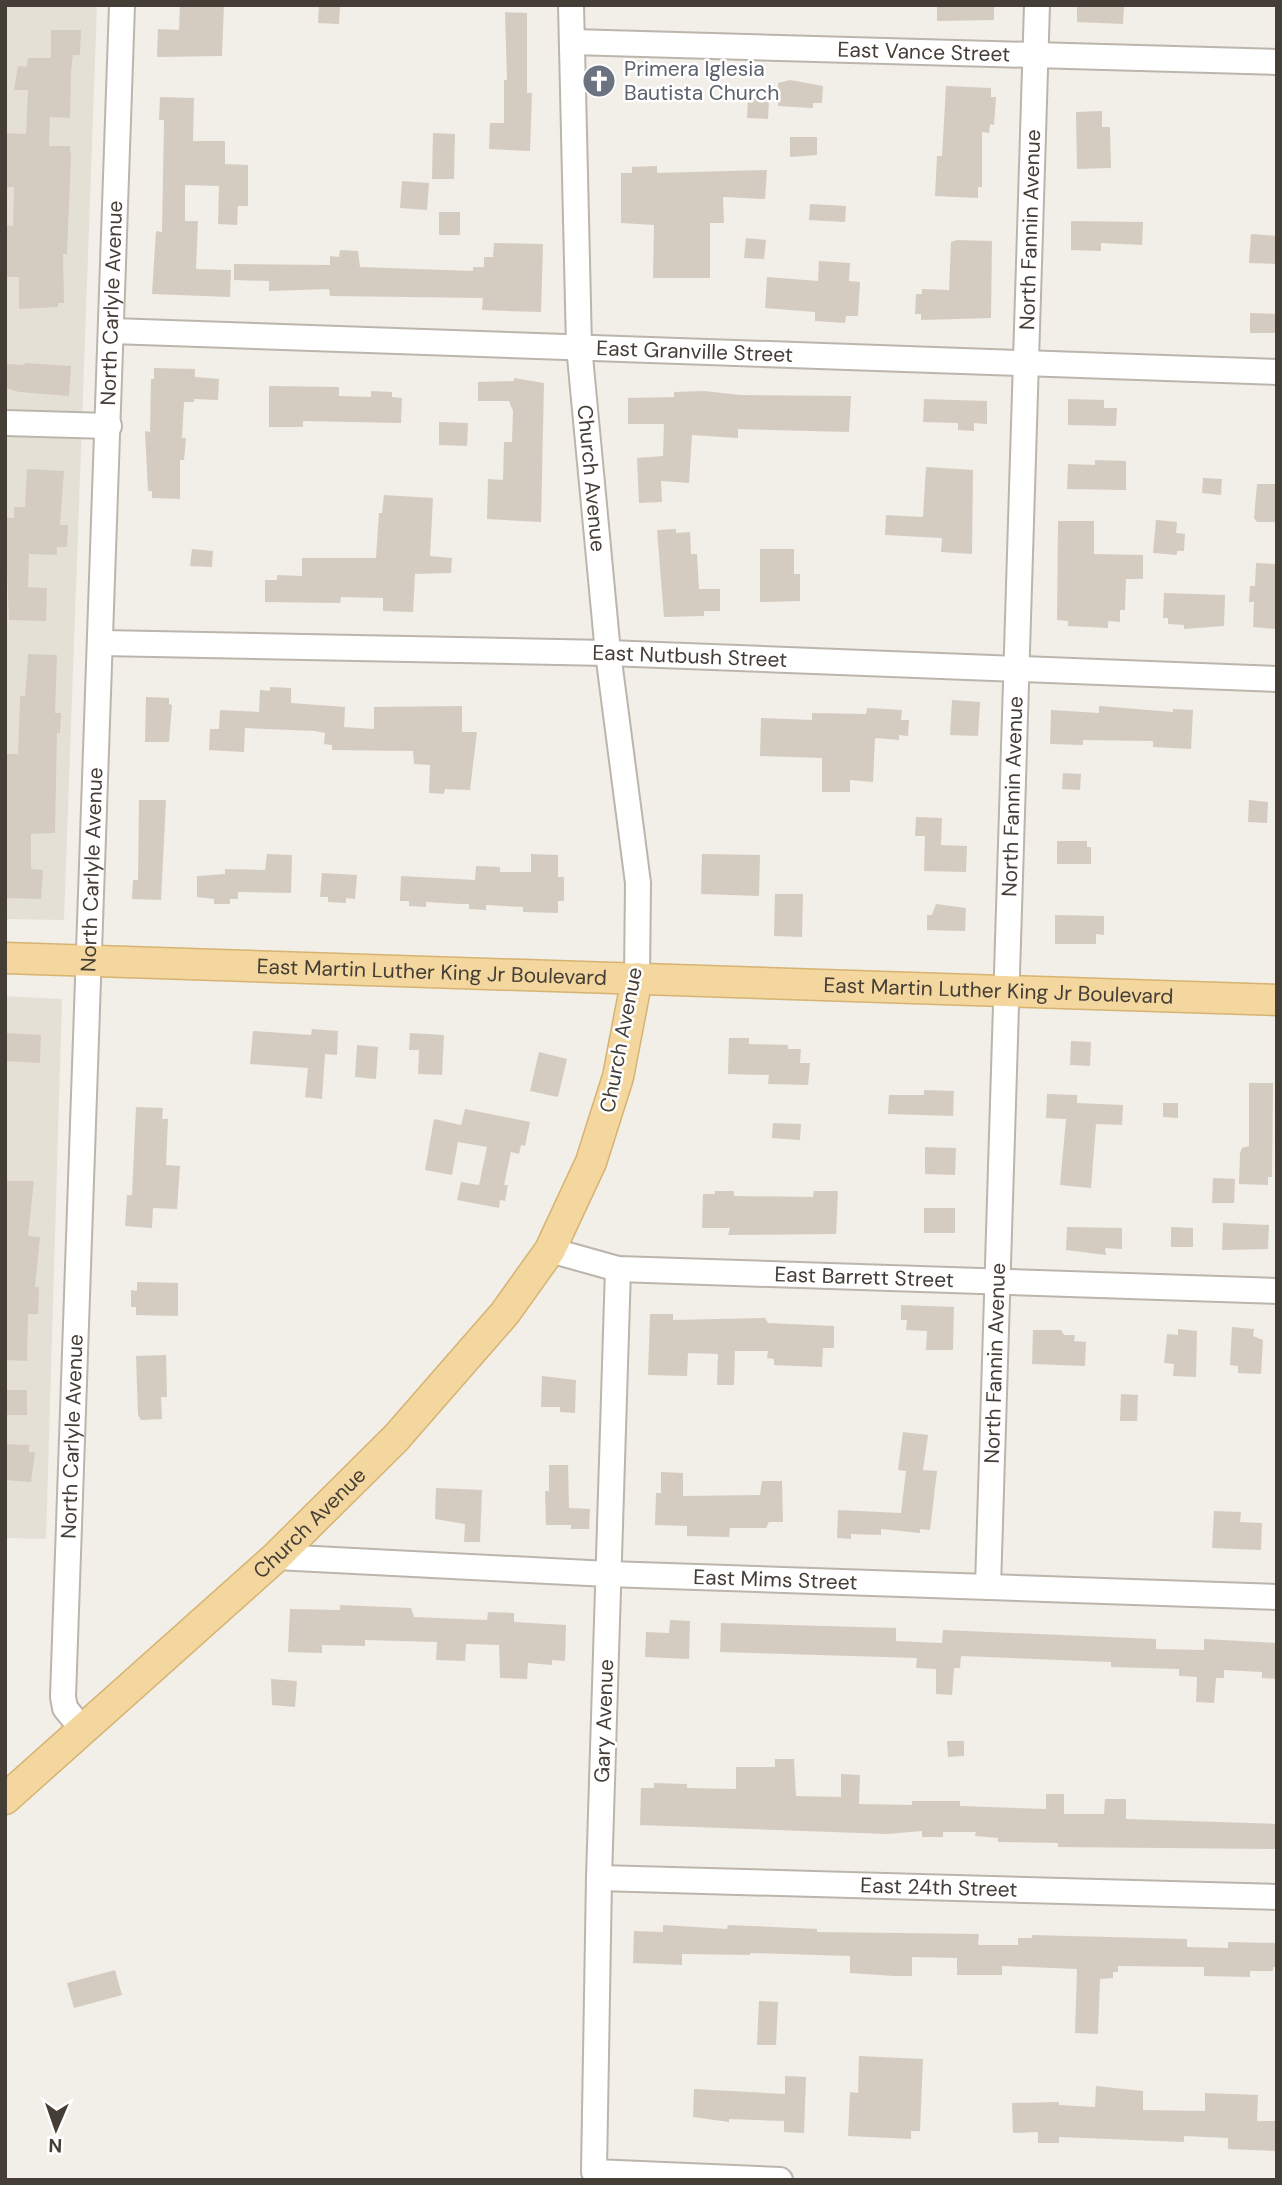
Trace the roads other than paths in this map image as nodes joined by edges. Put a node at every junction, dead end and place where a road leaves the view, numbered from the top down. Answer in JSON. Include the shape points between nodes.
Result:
{"nodes":[{"id":1,"x":122,"y":5,"type":"edge"},
{"id":2,"x":571,"y":5,"type":"edge"},
{"id":3,"x":1037,"y":5,"type":"edge"},
{"id":4,"x":572,"y":42,"type":"junction"},
{"id":5,"x":1036,"y":53,"type":"junction"},
{"id":6,"x":1277,"y":62,"type":"edge"},
{"id":7,"x":112,"y":331,"type":"junction"},
{"id":8,"x":579,"y":346,"type":"junction"},
{"id":9,"x":1027,"y":362,"type":"junction"},
{"id":10,"x":1277,"y":372,"type":"edge"},
{"id":11,"x":5,"y":423,"type":"edge"},
{"id":12,"x":109,"y":426,"type":"junction"},
{"id":13,"x":102,"y":643,"type":"junction"},
{"id":14,"x":608,"y":653,"type":"junction"},
{"id":15,"x":1015,"y":668,"type":"junction"},
{"id":16,"x":1277,"y":679,"type":"edge"},
{"id":17,"x":5,"y":958,"type":"edge"},
{"id":18,"x":91,"y":961,"type":"junction"},
{"id":19,"x":637,"y":978,"type":"junction"},
{"id":20,"x":1009,"y":990,"type":"junction"},
{"id":21,"x":1277,"y":1000,"type":"edge"},
{"id":22,"x":550,"y":1250,"type":"junction"},
{"id":23,"x":618,"y":1269,"type":"junction"},
{"id":24,"x":996,"y":1281,"type":"junction"},
{"id":25,"x":1277,"y":1291,"type":"edge"},
{"id":26,"x":276,"y":1557,"type":"junction"},
{"id":27,"x":608,"y":1574,"type":"junction"},
{"id":28,"x":988,"y":1587,"type":"junction"},
{"id":29,"x":1277,"y":1597,"type":"edge"},
{"id":30,"x":82,"y":1729,"type":"junction"},
{"id":31,"x":5,"y":1799,"type":"edge"},
{"id":32,"x":599,"y":1878,"type":"junction"},
{"id":33,"x":1277,"y":1897,"type":"edge"},
{"id":34,"x":780,"y":2180,"type":"edge"}],
"edges":[{"from":1,"to":7,"type":"street","name":"North Carlyle Avenue"},
{"from":2,"to":4,"type":"street","name":"Church Avenue"},
{"from":3,"to":5,"type":"street","name":"North Fannin Avenue"},
{"from":4,"to":5,"type":"street","name":"East Vance Street"},
{"from":4,"to":8,"type":"street","name":"Church Avenue"},
{"from":5,"to":6,"type":"street","name":"East Vance Street"},
{"from":5,"to":9,"type":"street","name":"North Fannin Avenue"},
{"from":7,"to":8,"type":"street","name":"East Granville Street"},
{"from":7,"to":12,"type":"street","name":"North Carlyle Avenue"},
{"from":8,"to":9,"type":"street","name":"East Granville Street"},
{"from":8,"to":14,"type":"street","name":"Church Avenue"},
{"from":9,"to":10,"type":"street","name":"East Granville Street"},
{"from":9,"to":15,"type":"street","name":"North Fannin Avenue"},
{"from":11,"to":12,"type":"street"},
{"from":12,"to":13,"type":"street","name":"North Carlyle Avenue"},
{"from":13,"to":14,"type":"street","name":"East Nutbush Street"},
{"from":13,"to":18,"type":"street","name":"North Carlyle Avenue"},
{"from":14,"to":15,"type":"street","name":"East Nutbush Street"},
{"from":14,"to":19,"type":"street","name":"Church Avenue","via":[[638,883]]},
{"from":15,"to":16,"type":"street","name":"East Nutbush Street"},
{"from":15,"to":20,"type":"street","name":"North Fannin Avenue"},
{"from":17,"to":18,"type":"main road","name":"East Martin Luther King Jr Boulevard"},
{"from":18,"to":19,"type":"main road","name":"East Martin Luther King Jr Boulevard"},
{"from":18,"to":30,"type":"street","name":"North Carlyle Avenue","via":[[63,1697],[65,1708]]},
{"from":19,"to":20,"type":"main road","name":"East Martin Luther King Jr Boulevard"},
{"from":19,"to":22,"type":"main road","name":"Church Avenue","via":[[606,1118],[578,1195]]},
{"from":20,"to":21,"type":"main road","name":"East Martin Luther King Jr Boulevard"},
{"from":20,"to":24,"type":"street","name":"North Fannin Avenue"},
{"from":22,"to":23,"type":"street","name":"East Barrett Street"},
{"from":22,"to":26,"type":"main road","name":"Church Avenue","via":[[445,1384]]},
{"from":23,"to":24,"type":"street","name":"East Barrett Street"},
{"from":23,"to":27,"type":"street","name":"Gary Avenue"},
{"from":24,"to":25,"type":"street","name":"East Barrett Street"},
{"from":24,"to":28,"type":"street","name":"North Fannin Avenue"},
{"from":26,"to":27,"type":"street","name":"East Mims Street"},
{"from":26,"to":30,"type":"main road","name":"Church Avenue"},
{"from":27,"to":28,"type":"street","name":"East Mims Street"},
{"from":27,"to":32,"type":"street","name":"Gary Avenue"},
{"from":28,"to":29,"type":"street","name":"East Mims Street"},
{"from":30,"to":31,"type":"main road","name":"Church Avenue"},
{"from":32,"to":33,"type":"street","name":"East 24th Street"},
{"from":32,"to":34,"type":"street","name":"Gary Avenue","via":[[594,2172]]}]}
